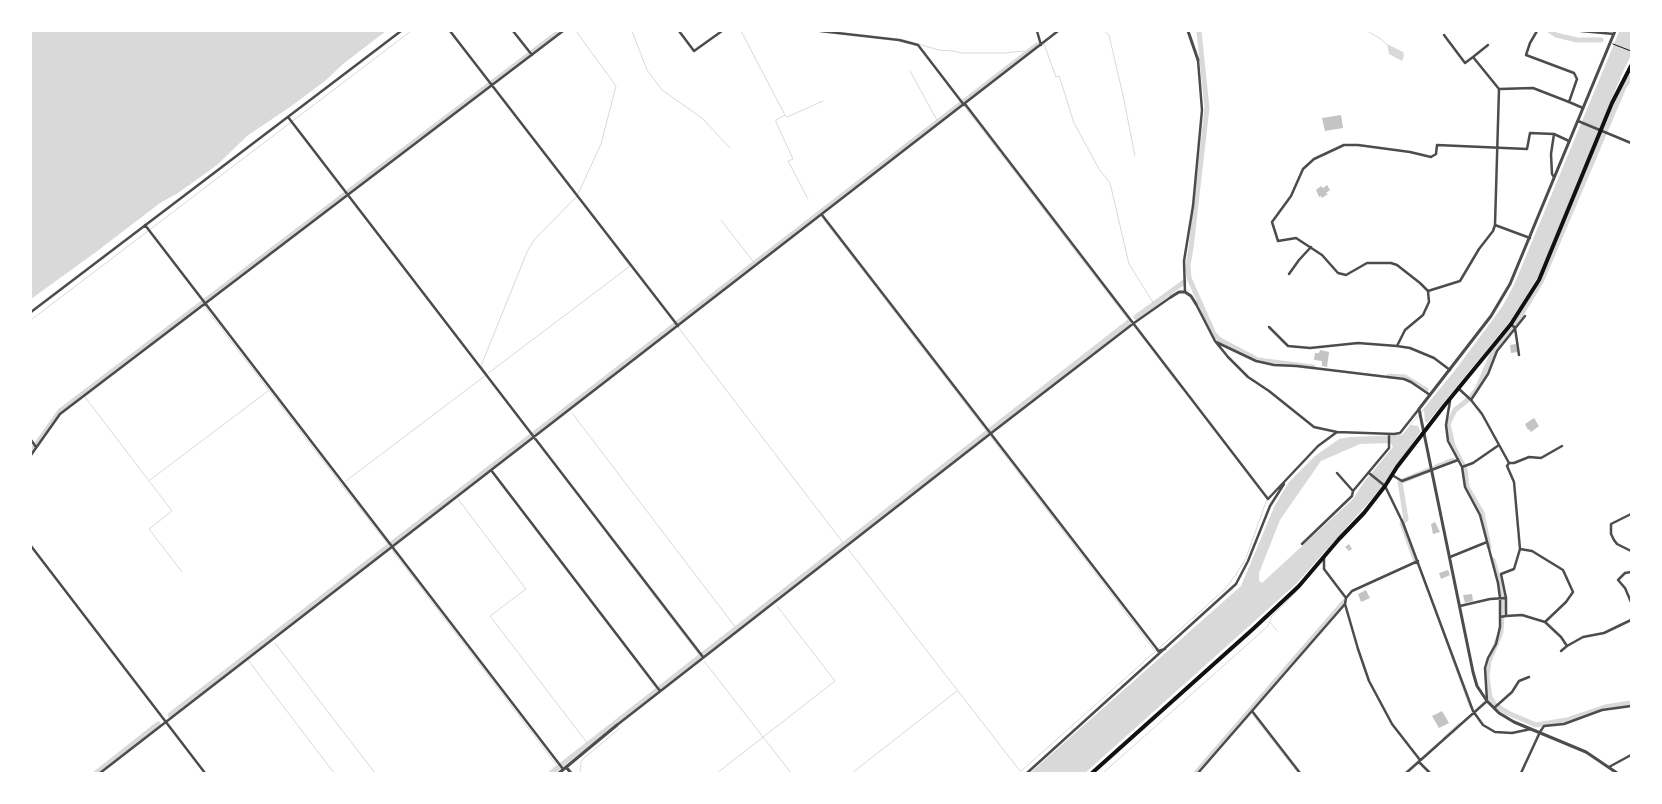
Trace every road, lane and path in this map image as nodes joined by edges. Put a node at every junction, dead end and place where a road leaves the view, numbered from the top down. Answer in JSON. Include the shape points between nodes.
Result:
{"nodes":[{"id":1,"x":401,"y":31,"type":"edge"},
{"id":2,"x":450,"y":31,"type":"edge"},
{"id":3,"x":513,"y":31,"type":"edge"},
{"id":4,"x":563,"y":31,"type":"edge"},
{"id":5,"x":679,"y":31,"type":"edge"},
{"id":6,"x":722,"y":31,"type":"edge"},
{"id":7,"x":820,"y":31,"type":"edge"},
{"id":8,"x":1037,"y":31,"type":"edge"},
{"id":9,"x":1058,"y":31,"type":"edge"},
{"id":10,"x":1188,"y":31,"type":"edge"},
{"id":11,"x":1537,"y":31,"type":"edge"},
{"id":12,"x":1582,"y":31,"type":"edge"},
{"id":13,"x":1615,"y":32,"type":"edge"},
{"id":14,"x":1444,"y":35,"type":"dead end"},
{"id":15,"x":1613,"y":44,"type":"dead end"},
{"id":16,"x":1041,"y":45,"type":"junction"},
{"id":17,"x":1488,"y":45,"type":"dead end"},
{"id":18,"x":1631,"y":51,"type":"edge"},
{"id":19,"x":531,"y":54,"type":"junction"},
{"id":20,"x":1473,"y":57,"type":"junction"},
{"id":21,"x":1198,"y":60,"type":"joint"},
{"id":22,"x":1631,"y":66,"type":"edge"},
{"id":23,"x":491,"y":84,"type":"junction"},
{"id":24,"x":1499,"y":89,"type":"junction"},
{"id":25,"x":1569,"y":102,"type":"junction"},
{"id":26,"x":963,"y":104,"type":"junction"},
{"id":27,"x":1584,"y":109,"type":"junction"},
{"id":28,"x":288,"y":117,"type":"junction"},
{"id":29,"x":1579,"y":122,"type":"junction"},
{"id":30,"x":1600,"y":131,"type":"junction"},
{"id":31,"x":1554,"y":134,"type":"junction"},
{"id":32,"x":1570,"y":141,"type":"junction"},
{"id":33,"x":1631,"y":143,"type":"edge"},
{"id":34,"x":1497,"y":148,"type":"junction"},
{"id":35,"x":1555,"y":177,"type":"junction"},
{"id":36,"x":346,"y":194,"type":"junction"},
{"id":37,"x":822,"y":215,"type":"junction"},
{"id":38,"x":145,"y":225,"type":"junction"},
{"id":39,"x":1495,"y":225,"type":"junction"},
{"id":40,"x":1530,"y":238,"type":"junction"},
{"id":41,"x":1311,"y":247,"type":"junction"},
{"id":42,"x":1289,"y":274,"type":"dead end"},
{"id":43,"x":1428,"y":291,"type":"junction"},
{"id":44,"x":1185,"y":292,"type":"junction"},
{"id":45,"x":1171,"y":297,"type":"joint"},
{"id":46,"x":204,"y":302,"type":"junction"},
{"id":47,"x":1196,"y":304,"type":"joint"},
{"id":48,"x":31,"y":312,"type":"edge"},
{"id":49,"x":1525,"y":316,"type":"dead end"},
{"id":50,"x":1134,"y":323,"type":"junction"},
{"id":51,"x":677,"y":324,"type":"junction"},
{"id":52,"x":1269,"y":327,"type":"dead end"},
{"id":53,"x":1514,"y":327,"type":"junction"},
{"id":54,"x":1215,"y":341,"type":"junction"},
{"id":55,"x":1397,"y":346,"type":"junction"},
{"id":56,"x":1520,"y":355,"type":"dead end"},
{"id":57,"x":1450,"y":370,"type":"junction"},
{"id":58,"x":1458,"y":388,"type":"junction"},
{"id":59,"x":1430,"y":395,"type":"junction"},
{"id":60,"x":1450,"y":398,"type":"junction"},
{"id":61,"x":1471,"y":400,"type":"junction"},
{"id":62,"x":1419,"y":409,"type":"junction"},
{"id":63,"x":1424,"y":430,"type":"junction"},
{"id":64,"x":989,"y":432,"type":"junction"},
{"id":65,"x":1337,"y":432,"type":"junction"},
{"id":66,"x":1389,"y":435,"type":"junction"},
{"id":67,"x":533,"y":436,"type":"junction"},
{"id":68,"x":31,"y":440,"type":"edge"},
{"id":69,"x":1499,"y":445,"type":"junction"},
{"id":70,"x":36,"y":446,"type":"junction"},
{"id":71,"x":1562,"y":446,"type":"dead end"},
{"id":72,"x":31,"y":455,"type":"edge"},
{"id":73,"x":1458,"y":460,"type":"junction"},
{"id":74,"x":1509,"y":463,"type":"junction"},
{"id":75,"x":1464,"y":467,"type":"junction"},
{"id":76,"x":491,"y":470,"type":"junction"},
{"id":77,"x":1432,"y":470,"type":"junction"},
{"id":78,"x":1337,"y":473,"type":"dead end"},
{"id":79,"x":1370,"y":474,"type":"junction"},
{"id":80,"x":1392,"y":475,"type":"junction"},
{"id":81,"x":1288,"y":477,"type":"junction"},
{"id":82,"x":1385,"y":485,"type":"junction"},
{"id":83,"x":1353,"y":491,"type":"junction"},
{"id":84,"x":1631,"y":514,"type":"edge"},
{"id":85,"x":1487,"y":542,"type":"junction"},
{"id":86,"x":1302,"y":544,"type":"dead end"},
{"id":87,"x":391,"y":545,"type":"junction"},
{"id":88,"x":31,"y":546,"type":"edge"},
{"id":89,"x":1520,"y":549,"type":"junction"},
{"id":90,"x":1631,"y":551,"type":"edge"},
{"id":91,"x":1324,"y":557,"type":"junction"},
{"id":92,"x":1450,"y":557,"type":"junction"},
{"id":93,"x":1417,"y":562,"type":"junction"},
{"id":94,"x":1631,"y":572,"type":"edge"},
{"id":95,"x":1498,"y":575,"type":"junction"},
{"id":96,"x":1346,"y":598,"type":"junction"},
{"id":97,"x":1503,"y":598,"type":"junction"},
{"id":98,"x":1631,"y":602,"type":"edge"},
{"id":99,"x":1346,"y":604,"type":"junction"},
{"id":100,"x":1460,"y":606,"type":"junction"},
{"id":101,"x":1503,"y":616,"type":"junction"},
{"id":102,"x":1631,"y":620,"type":"edge"},
{"id":103,"x":1545,"y":622,"type":"junction"},
{"id":104,"x":1567,"y":646,"type":"junction"},
{"id":105,"x":1165,"y":649,"type":"junction"},
{"id":106,"x":1560,"y":651,"type":"dead end"},
{"id":107,"x":702,"y":656,"type":"junction"},
{"id":108,"x":1529,"y":677,"type":"dead end"},
{"id":109,"x":659,"y":689,"type":"junction"},
{"id":110,"x":1486,"y":701,"type":"junction"},
{"id":111,"x":1496,"y":706,"type":"junction"},
{"id":112,"x":1631,"y":706,"type":"edge"},
{"id":113,"x":1252,"y":711,"type":"junction"},
{"id":114,"x":1473,"y":711,"type":"junction"},
{"id":115,"x":166,"y":722,"type":"junction"},
{"id":116,"x":617,"y":725,"type":"joint"},
{"id":117,"x":1532,"y":729,"type":"junction"},
{"id":118,"x":1540,"y":732,"type":"junction"},
{"id":119,"x":1631,"y":755,"type":"edge"},
{"id":120,"x":1420,"y":762,"type":"junction"},
{"id":121,"x":562,"y":767,"type":"junction"},
{"id":122,"x":1610,"y":768,"type":"junction"},
{"id":123,"x":100,"y":773,"type":"edge"},
{"id":124,"x":206,"y":773,"type":"edge"},
{"id":125,"x":559,"y":773,"type":"edge"},
{"id":126,"x":571,"y":773,"type":"edge"},
{"id":127,"x":1026,"y":773,"type":"edge"},
{"id":128,"x":1092,"y":773,"type":"edge"},
{"id":129,"x":1198,"y":773,"type":"edge"},
{"id":130,"x":1300,"y":773,"type":"edge"},
{"id":131,"x":1406,"y":773,"type":"edge"},
{"id":132,"x":1430,"y":773,"type":"edge"},
{"id":133,"x":1521,"y":773,"type":"edge"},
{"id":134,"x":1617,"y":773,"type":"edge"}],
"edges":[{"from":1,"to":28,"type":"street"},
{"from":2,"to":23,"type":"street"},
{"from":3,"to":19,"type":"street"},
{"from":4,"to":19,"type":"street"},
{"from":5,"to":6,"type":"street","via":[[694,51]]},
{"from":7,"to":26,"type":"street","via":[[918,45]]},
{"from":8,"to":16,"type":"street"},
{"from":9,"to":16,"type":"street"},
{"from":10,"to":21,"type":"street"},
{"from":11,"to":25,"type":"street","via":[[1526,55],[1574,73],[1577,79]]},
{"from":12,"to":13,"type":"street"},
{"from":13,"to":27,"type":"street"},
{"from":14,"to":20,"type":"street","via":[[1465,63]]},
{"from":15,"to":18,"type":"path"},
{"from":16,"to":26,"type":"street"},
{"from":17,"to":20,"type":"street"},
{"from":19,"to":23,"type":"street"},
{"from":20,"to":24,"type":"street"},
{"from":21,"to":44,"type":"street","via":[[1202,110],[1184,262]]},
{"from":22,"to":30,"type":"main road"},
{"from":23,"to":36,"type":"street"},
{"from":23,"to":51,"type":"street"},
{"from":24,"to":25,"type":"street","via":[[1533,88]]},
{"from":24,"to":34,"type":"street"},
{"from":25,"to":27,"type":"street"},
{"from":26,"to":37,"type":"street"},
{"from":26,"to":50,"type":"street"},
{"from":27,"to":29,"type":"street"},
{"from":28,"to":36,"type":"street"},
{"from":28,"to":38,"type":"street"},
{"from":29,"to":30,"type":"street"},
{"from":29,"to":32,"type":"street"},
{"from":30,"to":33,"type":"street"},
{"from":30,"to":53,"type":"main road","via":[[1539,280]]},
{"from":31,"to":32,"type":"street"},
{"from":31,"to":34,"type":"street","via":[[1530,133],[1528,149]]},
{"from":31,"to":35,"type":"street","via":[[1551,154]]},
{"from":32,"to":35,"type":"street"},
{"from":34,"to":39,"type":"street"},
{"from":34,"to":41,"type":"street","via":[[1437,145],[1436,154],[1431,157],[1358,146],[1338,147],[1327,152],[1303,169],[1291,196],[1272,222],[1278,241],[1296,238]]},
{"from":35,"to":40,"type":"street"},
{"from":36,"to":46,"type":"street"},
{"from":36,"to":67,"type":"street"},
{"from":37,"to":51,"type":"street"},
{"from":37,"to":64,"type":"street"},
{"from":38,"to":46,"type":"street"},
{"from":38,"to":48,"type":"street"},
{"from":39,"to":40,"type":"street"},
{"from":39,"to":43,"type":"street","via":[[1460,281]]},
{"from":40,"to":57,"type":"street","via":[[1502,300]]},
{"from":41,"to":42,"type":"street"},
{"from":41,"to":43,"type":"street","via":[[1338,273],[1346,275],[1367,264],[1392,263]]},
{"from":43,"to":55,"type":"street","via":[[1429,302],[1423,315],[1405,330]]},
{"from":44,"to":45,"type":"street"},
{"from":44,"to":47,"type":"street"},
{"from":45,"to":50,"type":"street"},
{"from":46,"to":70,"type":"street","via":[[60,414]]},
{"from":46,"to":87,"type":"street"},
{"from":47,"to":54,"type":"street"},
{"from":49,"to":53,"type":"street"},
{"from":50,"to":64,"type":"street"},
{"from":50,"to":81,"type":"street","via":[[1268,499]]},
{"from":51,"to":67,"type":"street"},
{"from":52,"to":55,"type":"street","via":[[1288,346],[1310,348],[1358,343]]},
{"from":53,"to":56,"type":"street"},
{"from":53,"to":58,"type":"main road"},
{"from":53,"to":61,"type":"street"},
{"from":54,"to":59,"type":"street","via":[[1256,361],[1404,379]]},
{"from":54,"to":65,"type":"street","via":[[1248,377],[1308,422],[1319,429]]},
{"from":55,"to":57,"type":"street","via":[[1434,358]]},
{"from":57,"to":59,"type":"street"},
{"from":58,"to":60,"type":"main road"},
{"from":58,"to":61,"type":"street"},
{"from":59,"to":62,"type":"street"},
{"from":60,"to":63,"type":"main road"},
{"from":60,"to":73,"type":"street","via":[[1446,429]]},
{"from":61,"to":69,"type":"street"},
{"from":62,"to":63,"type":"street"},
{"from":62,"to":66,"type":"street","via":[[1400,432]]},
{"from":63,"to":77,"type":"street"},
{"from":63,"to":80,"type":"main road"},
{"from":64,"to":105,"type":"street","via":[[1157,650]]},
{"from":64,"to":107,"type":"street"},
{"from":65,"to":66,"type":"street"},
{"from":65,"to":81,"type":"street","via":[[1318,446]]},
{"from":66,"to":79,"type":"street","via":[[1389,448]]},
{"from":67,"to":76,"type":"street"},
{"from":67,"to":107,"type":"street"},
{"from":68,"to":70,"type":"street"},
{"from":69,"to":74,"type":"street"},
{"from":69,"to":75,"type":"street"},
{"from":70,"to":72,"type":"street"},
{"from":71,"to":74,"type":"street","via":[[1541,458],[1529,457]]},
{"from":73,"to":75,"type":"street"},
{"from":73,"to":77,"type":"street"},
{"from":74,"to":89,"type":"street","via":[[1507,466],[1514,482]]},
{"from":75,"to":85,"type":"street","via":[[1465,487],[1480,515]]},
{"from":76,"to":87,"type":"street"},
{"from":76,"to":109,"type":"street"},
{"from":77,"to":80,"type":"street","via":[[1401,480]]},
{"from":77,"to":92,"type":"street"},
{"from":78,"to":83,"type":"street"},
{"from":79,"to":82,"type":"street"},
{"from":79,"to":83,"type":"street"},
{"from":80,"to":82,"type":"main road"},
{"from":81,"to":105,"type":"street","via":[[1270,506],[1236,584]]},
{"from":82,"to":91,"type":"main road"},
{"from":82,"to":93,"type":"street"},
{"from":83,"to":86,"type":"street","via":[[1352,496]]},
{"from":84,"to":90,"type":"street","via":[[1611,524],[1611,534],[1617,544]]},
{"from":85,"to":92,"type":"street"},
{"from":85,"to":95,"type":"street"},
{"from":87,"to":115,"type":"street"},
{"from":87,"to":121,"type":"street"},
{"from":88,"to":115,"type":"street"},
{"from":89,"to":95,"type":"street","via":[[1514,569]]},
{"from":89,"to":103,"type":"street","via":[[1532,551],[1563,570],[1573,592]]},
{"from":91,"to":96,"type":"street","via":[[1324,569]]},
{"from":91,"to":128,"type":"main road","via":[[1299,586],[1253,629]]},
{"from":92,"to":100,"type":"street"},
{"from":93,"to":96,"type":"street","via":[[1352,592]]},
{"from":93,"to":114,"type":"street"},
{"from":94,"to":98,"type":"street","via":[[1618,580]]},
{"from":95,"to":97,"type":"street"},
{"from":96,"to":99,"type":"street"},
{"from":97,"to":100,"type":"street"},
{"from":97,"to":101,"type":"street"},
{"from":97,"to":101,"type":"street"},
{"from":99,"to":113,"type":"street"},
{"from":99,"to":120,"type":"street","via":[[1370,681],[1392,724]]},
{"from":100,"to":110,"type":"street","via":[[1473,672]]},
{"from":101,"to":103,"type":"street","via":[[1522,615]]},
{"from":101,"to":110,"type":"street","via":[[1496,644],[1485,668]]},
{"from":102,"to":104,"type":"street"},
{"from":103,"to":104,"type":"street"},
{"from":104,"to":106,"type":"street"},
{"from":105,"to":127,"type":"street"},
{"from":107,"to":109,"type":"street"},
{"from":108,"to":111,"type":"street","via":[[1519,682]]},
{"from":109,"to":116,"type":"street"},
{"from":110,"to":111,"type":"street"},
{"from":110,"to":114,"type":"street"},
{"from":111,"to":117,"type":"street","via":[[1499,713]]},
{"from":112,"to":118,"type":"street","via":[[1602,710],[1564,724],[1544,726]]},
{"from":113,"to":129,"type":"street"},
{"from":113,"to":130,"type":"street"},
{"from":114,"to":117,"type":"street","via":[[1483,725],[1495,732]]},
{"from":114,"to":120,"type":"street"},
{"from":115,"to":123,"type":"street"},
{"from":115,"to":124,"type":"street"},
{"from":116,"to":121,"type":"street"},
{"from":117,"to":118,"type":"street"},
{"from":118,"to":122,"type":"street","via":[[1586,752]]},
{"from":118,"to":133,"type":"street"},
{"from":119,"to":122,"type":"street"},
{"from":120,"to":131,"type":"street"},
{"from":120,"to":132,"type":"street"},
{"from":121,"to":125,"type":"street"},
{"from":121,"to":126,"type":"street"},
{"from":122,"to":134,"type":"street"}]}
